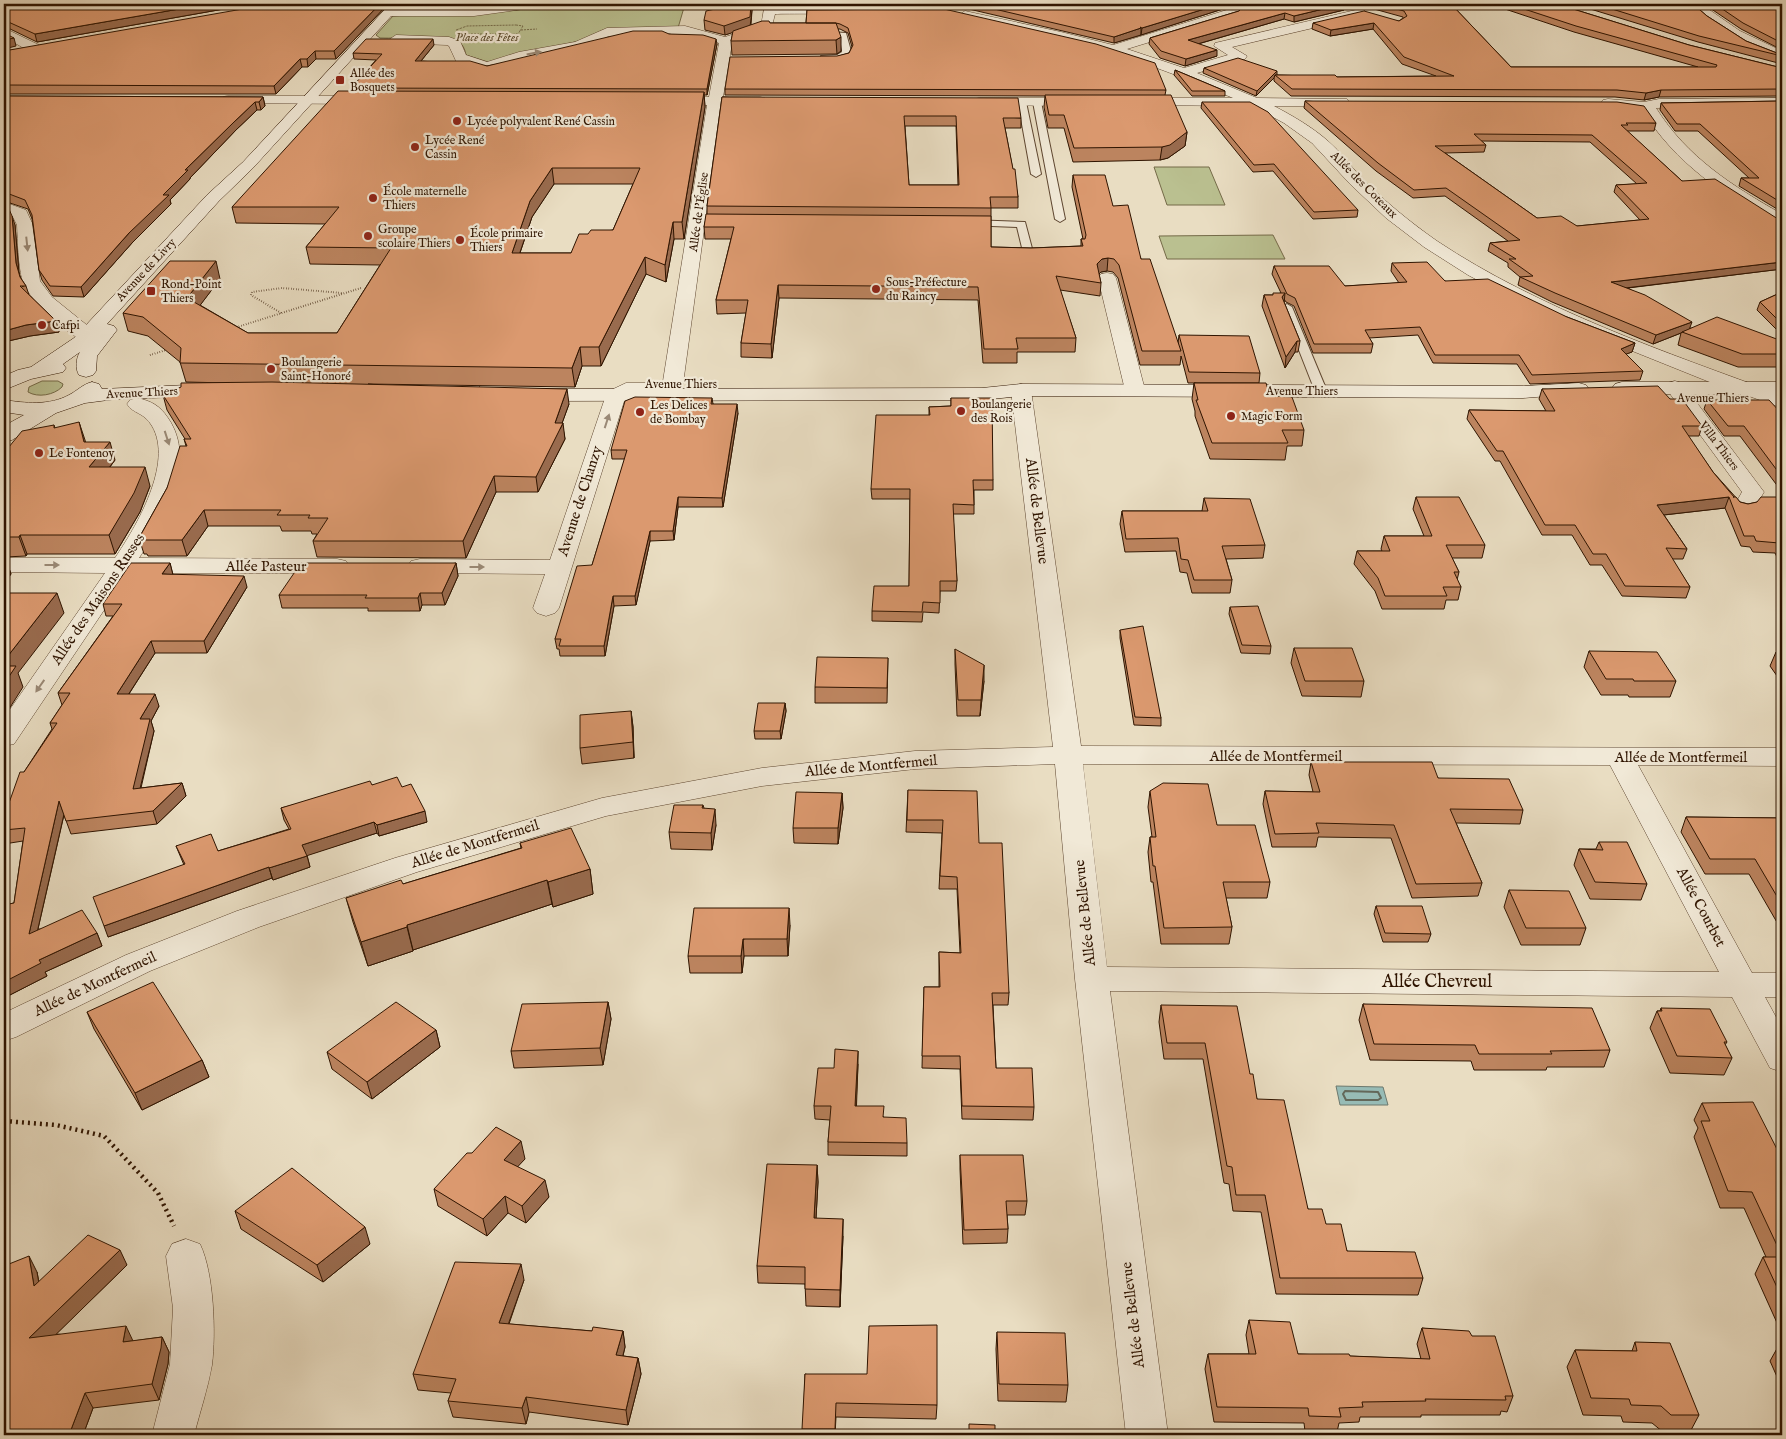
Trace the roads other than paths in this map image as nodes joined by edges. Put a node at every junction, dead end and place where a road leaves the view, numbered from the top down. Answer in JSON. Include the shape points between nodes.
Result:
{"nodes":[{"id":1,"x":531,"y":4,"type":"edge"},
{"id":2,"x":572,"y":4,"type":"edge"},
{"id":3,"x":647,"y":4,"type":"edge"},
{"id":4,"x":949,"y":4,"type":"edge"},
{"id":5,"x":1242,"y":4,"type":"edge"},
{"id":6,"x":1339,"y":4,"type":"edge"},
{"id":7,"x":1694,"y":4,"type":"edge"},
{"id":8,"x":932,"y":6,"type":"junction"},
{"id":9,"x":771,"y":7,"type":"edge"},
{"id":10,"x":392,"y":8,"type":"edge"},
{"id":11,"x":4,"y":32,"type":"edge"},
{"id":12,"x":810,"y":33,"type":"edge"},
{"id":13,"x":364,"y":39,"type":"junction"},
{"id":14,"x":726,"y":40,"type":"junction"},
{"id":15,"x":34,"y":48,"type":"edge"},
{"id":16,"x":1115,"y":49,"type":"junction"},
{"id":17,"x":1782,"y":56,"type":"edge"},
{"id":18,"x":815,"y":58,"type":"edge"},
{"id":19,"x":487,"y":66,"type":"junction"},
{"id":20,"x":1186,"y":72,"type":"junction"},
{"id":21,"x":478,"y":80,"type":"edge"},
{"id":22,"x":218,"y":100,"type":"edge"},
{"id":23,"x":307,"y":100,"type":"junction"},
{"id":24,"x":378,"y":100,"type":"edge"},
{"id":25,"x":653,"y":101,"type":"edge"},
{"id":26,"x":714,"y":101,"type":"junction"},
{"id":27,"x":778,"y":101,"type":"edge"},
{"id":28,"x":964,"y":102,"type":"edge"},
{"id":29,"x":1022,"y":102,"type":"junction"},
{"id":30,"x":1037,"y":102,"type":"junction"},
{"id":31,"x":1094,"y":102,"type":"edge"},
{"id":32,"x":1123,"y":102,"type":"edge"},
{"id":33,"x":1254,"y":102,"type":"junction"},
{"id":34,"x":1358,"y":102,"type":"edge"},
{"id":35,"x":1595,"y":102,"type":"edge"},
{"id":36,"x":1782,"y":102,"type":"edge"},
{"id":37,"x":1648,"y":107,"type":"junction"},
{"id":38,"x":248,"y":165,"type":"junction"},
{"id":39,"x":1036,"y":174,"type":"dead end"},
{"id":40,"x":4,"y":207,"type":"edge"},
{"id":41,"x":1060,"y":220,"type":"dead end"},
{"id":42,"x":1782,"y":221,"type":"edge"},
{"id":43,"x":962,"y":223,"type":"edge"},
{"id":44,"x":1029,"y":256,"type":"edge"},
{"id":45,"x":1106,"y":278,"type":"dead end"},
{"id":46,"x":1287,"y":307,"type":"edge"},
{"id":47,"x":86,"y":334,"type":"junction"},
{"id":48,"x":39,"y":370,"type":"junction"},
{"id":49,"x":90,"y":375,"type":"junction"},
{"id":50,"x":7,"y":381,"type":"edge"},
{"id":51,"x":673,"y":384,"type":"junction"},
{"id":52,"x":1741,"y":387,"type":"junction"},
{"id":53,"x":369,"y":390,"type":"edge"},
{"id":54,"x":496,"y":390,"type":"junction"},
{"id":55,"x":1021,"y":390,"type":"junction"},
{"id":56,"x":1135,"y":390,"type":"junction"},
{"id":57,"x":1321,"y":391,"type":"junction"},
{"id":58,"x":1679,"y":393,"type":"junction"},
{"id":59,"x":616,"y":395,"type":"junction"},
{"id":60,"x":1780,"y":396,"type":"edge"},
{"id":61,"x":78,"y":398,"type":"junction"},
{"id":62,"x":137,"y":404,"type":"dead end"},
{"id":63,"x":4,"y":406,"type":"edge"},
{"id":64,"x":56,"y":406,"type":"junction"},
{"id":65,"x":4,"y":436,"type":"edge"},
{"id":66,"x":1745,"y":506,"type":"edge"},
{"id":67,"x":4,"y":564,"type":"edge"},
{"id":68,"x":123,"y":565,"type":"junction"},
{"id":69,"x":360,"y":566,"type":"edge"},
{"id":70,"x":400,"y":566,"type":"edge"},
{"id":71,"x":558,"y":567,"type":"junction"},
{"id":72,"x":546,"y":608,"type":"dead end"},
{"id":73,"x":4,"y":738,"type":"edge"},
{"id":74,"x":1067,"y":755,"type":"junction"},
{"id":75,"x":1619,"y":756,"type":"junction"},
{"id":76,"x":1782,"y":757,"type":"edge"},
{"id":77,"x":1092,"y":979,"type":"junction"},
{"id":78,"x":1743,"y":984,"type":"junction"},
{"id":79,"x":1782,"y":985,"type":"edge"},
{"id":80,"x":4,"y":1028,"type":"edge"},
{"id":81,"x":1782,"y":1059,"type":"edge"},
{"id":82,"x":186,"y":1256,"type":"road end"},
{"id":83,"x":173,"y":1435,"type":"edge"},
{"id":84,"x":1148,"y":1435,"type":"edge"}],
"edges":[{"from":1,"to":10,"type":"street","via":[[474,12]]},
{"from":2,"to":3,"type":"street"},
{"from":4,"to":8,"type":"street"},
{"from":5,"to":16,"type":"street","via":[[1234,12]]},
{"from":6,"to":20,"type":"street","via":[[1366,14],[1220,46],[1240,56]]},
{"from":7,"to":17,"type":"street","via":[[1708,17]]},
{"from":8,"to":9,"type":"street"},
{"from":8,"to":16,"type":"street","name":"Allée des Coteaux"},
{"from":9,"to":14,"type":"street","via":[[767,27]]},
{"from":10,"to":13,"type":"street","name":"Avenue de Livry"},
{"from":11,"to":15,"type":"street"},
{"from":12,"to":18,"type":"lane","via":[[843,35],[844,56]]},
{"from":13,"to":19,"type":"street","via":[[443,39],[455,44],[461,58]]},
{"from":13,"to":23,"type":"street","name":"Avenue de Livry"},
{"from":19,"to":14,"type":"street","one_way":true,"via":[[519,56],[578,45],[607,32],[685,30]]},
{"from":14,"to":26,"type":"street","name":"Allée de l'Église","via":[[727,59]]},
{"from":16,"to":20,"type":"street","name":"Allée des Coteaux"},
{"from":19,"to":21,"type":"street"},
{"from":20,"to":33,"type":"street","name":"Allée des Coteaux"},
{"from":22,"to":23,"type":"street"},
{"from":23,"to":24,"type":"street"},
{"from":23,"to":38,"type":"street","name":"Avenue de Livry"},
{"from":25,"to":26,"type":"street"},
{"from":26,"to":27,"type":"street"},
{"from":26,"to":51,"type":"street","name":"Allée de l'Église","via":[[703,222]]},
{"from":28,"to":29,"type":"street"},
{"from":29,"to":30,"type":"street"},
{"from":29,"to":39,"type":"lane"},
{"from":30,"to":31,"type":"street"},
{"from":30,"to":41,"type":"lane"},
{"from":32,"to":33,"type":"street"},
{"from":33,"to":34,"type":"street"},
{"from":33,"to":52,"type":"street","name":"Allée des Coteaux","via":[[1312,135],[1395,217],[1458,262],[1573,320]]},
{"from":35,"to":37,"type":"street"},
{"from":36,"to":37,"type":"street","via":[[1658,103]]},
{"from":37,"to":42,"type":"street","via":[[1660,129],[1680,152],[1740,198]]},
{"from":38,"to":47,"type":"street","name":"Avenue de Livry"},
{"from":38,"to":49,"type":"street","name":"Avenue de Livry","via":[[224,198],[96,342],[88,356]]},
{"from":40,"to":47,"type":"street","one_way":true,"via":[[20,214],[25,225],[31,281],[45,301]]},
{"from":43,"to":44,"type":"lane","via":[[1021,224]]},
{"from":45,"to":56,"type":"street"},
{"from":46,"to":57,"type":"lane"},
{"from":47,"to":48,"type":"street","name":"Avenue de Livry","via":[[81,342]]},
{"from":48,"to":49,"type":"street","via":[[65,368]]},
{"from":48,"to":50,"type":"street"},
{"from":49,"to":61,"type":"street","via":[[94,385]]},
{"from":49,"to":61,"type":"street","name":"Avenue Thiers","via":[[226,389],[116,393]]},
{"from":51,"to":54,"type":"street","name":"Avenue Thiers","via":[[662,389]]},
{"from":51,"to":55,"type":"street","name":"Avenue Thiers","via":[[980,386]]},
{"from":52,"to":58,"type":"street","name":"Avenue Thiers"},
{"from":52,"to":60,"type":"street","name":"Allée des Coteaux"},
{"from":53,"to":54,"type":"street","name":"Avenue Thiers"},
{"from":54,"to":59,"type":"street","name":"Avenue Thiers"},
{"from":55,"to":56,"type":"street","name":"Avenue Thiers"},
{"from":55,"to":59,"type":"street","name":"Avenue Thiers","via":[[982,394]]},
{"from":55,"to":74,"type":"street","name":"Allée de Bellevue"},
{"from":56,"to":57,"type":"street","name":"Avenue Thiers"},
{"from":57,"to":58,"type":"street","name":"Avenue Thiers"},
{"from":58,"to":60,"type":"street","name":"Avenue Thiers"},
{"from":58,"to":66,"type":"street","name":"Villa Thiers","via":[[1753,492]]},
{"from":71,"to":59,"type":"street","name":"Avenue de Chanzy","one_way":true},
{"from":61,"to":64,"type":"street"},
{"from":62,"to":68,"type":"street","name":"Allée des Maisons Russes","one_way":true,"via":[[153,411],[162,424],[169,442],[170,460],[142,536]]},
{"from":63,"to":64,"type":"street","via":[[27,409]]},
{"from":64,"to":65,"type":"street"},
{"from":67,"to":68,"type":"street","name":"Allée Pasteur","one_way":true},
{"from":68,"to":69,"type":"street","name":"Allée Pasteur"},
{"from":68,"to":73,"type":"street","name":"Allée des Maisons Russes","one_way":true},
{"from":70,"to":71,"type":"street","one_way":true},
{"from":71,"to":72,"type":"street","name":"Avenue de Chanzy"},
{"from":74,"to":75,"type":"street","name":"Allée de Montfermeil"},
{"from":74,"to":77,"type":"street","name":"Allée de Bellevue"},
{"from":74,"to":80,"type":"street","name":"Allée de Montfermeil","via":[[915,760],[853,766],[762,777],[602,808],[406,865],[248,919],[138,963]]},
{"from":75,"to":76,"type":"street","name":"Allée de Montfermeil"},
{"from":75,"to":78,"type":"street","name":"Allée Courbet"},
{"from":77,"to":78,"type":"street","name":"Allée Chevreul"},
{"from":77,"to":84,"type":"street","name":"Allée de Bellevue"},
{"from":78,"to":79,"type":"street","name":"Allée Chevreul"},
{"from":78,"to":81,"type":"street","name":"Allée Courbet"},
{"from":82,"to":83,"type":"street","via":[[193,1308],[191,1364]]}]}
